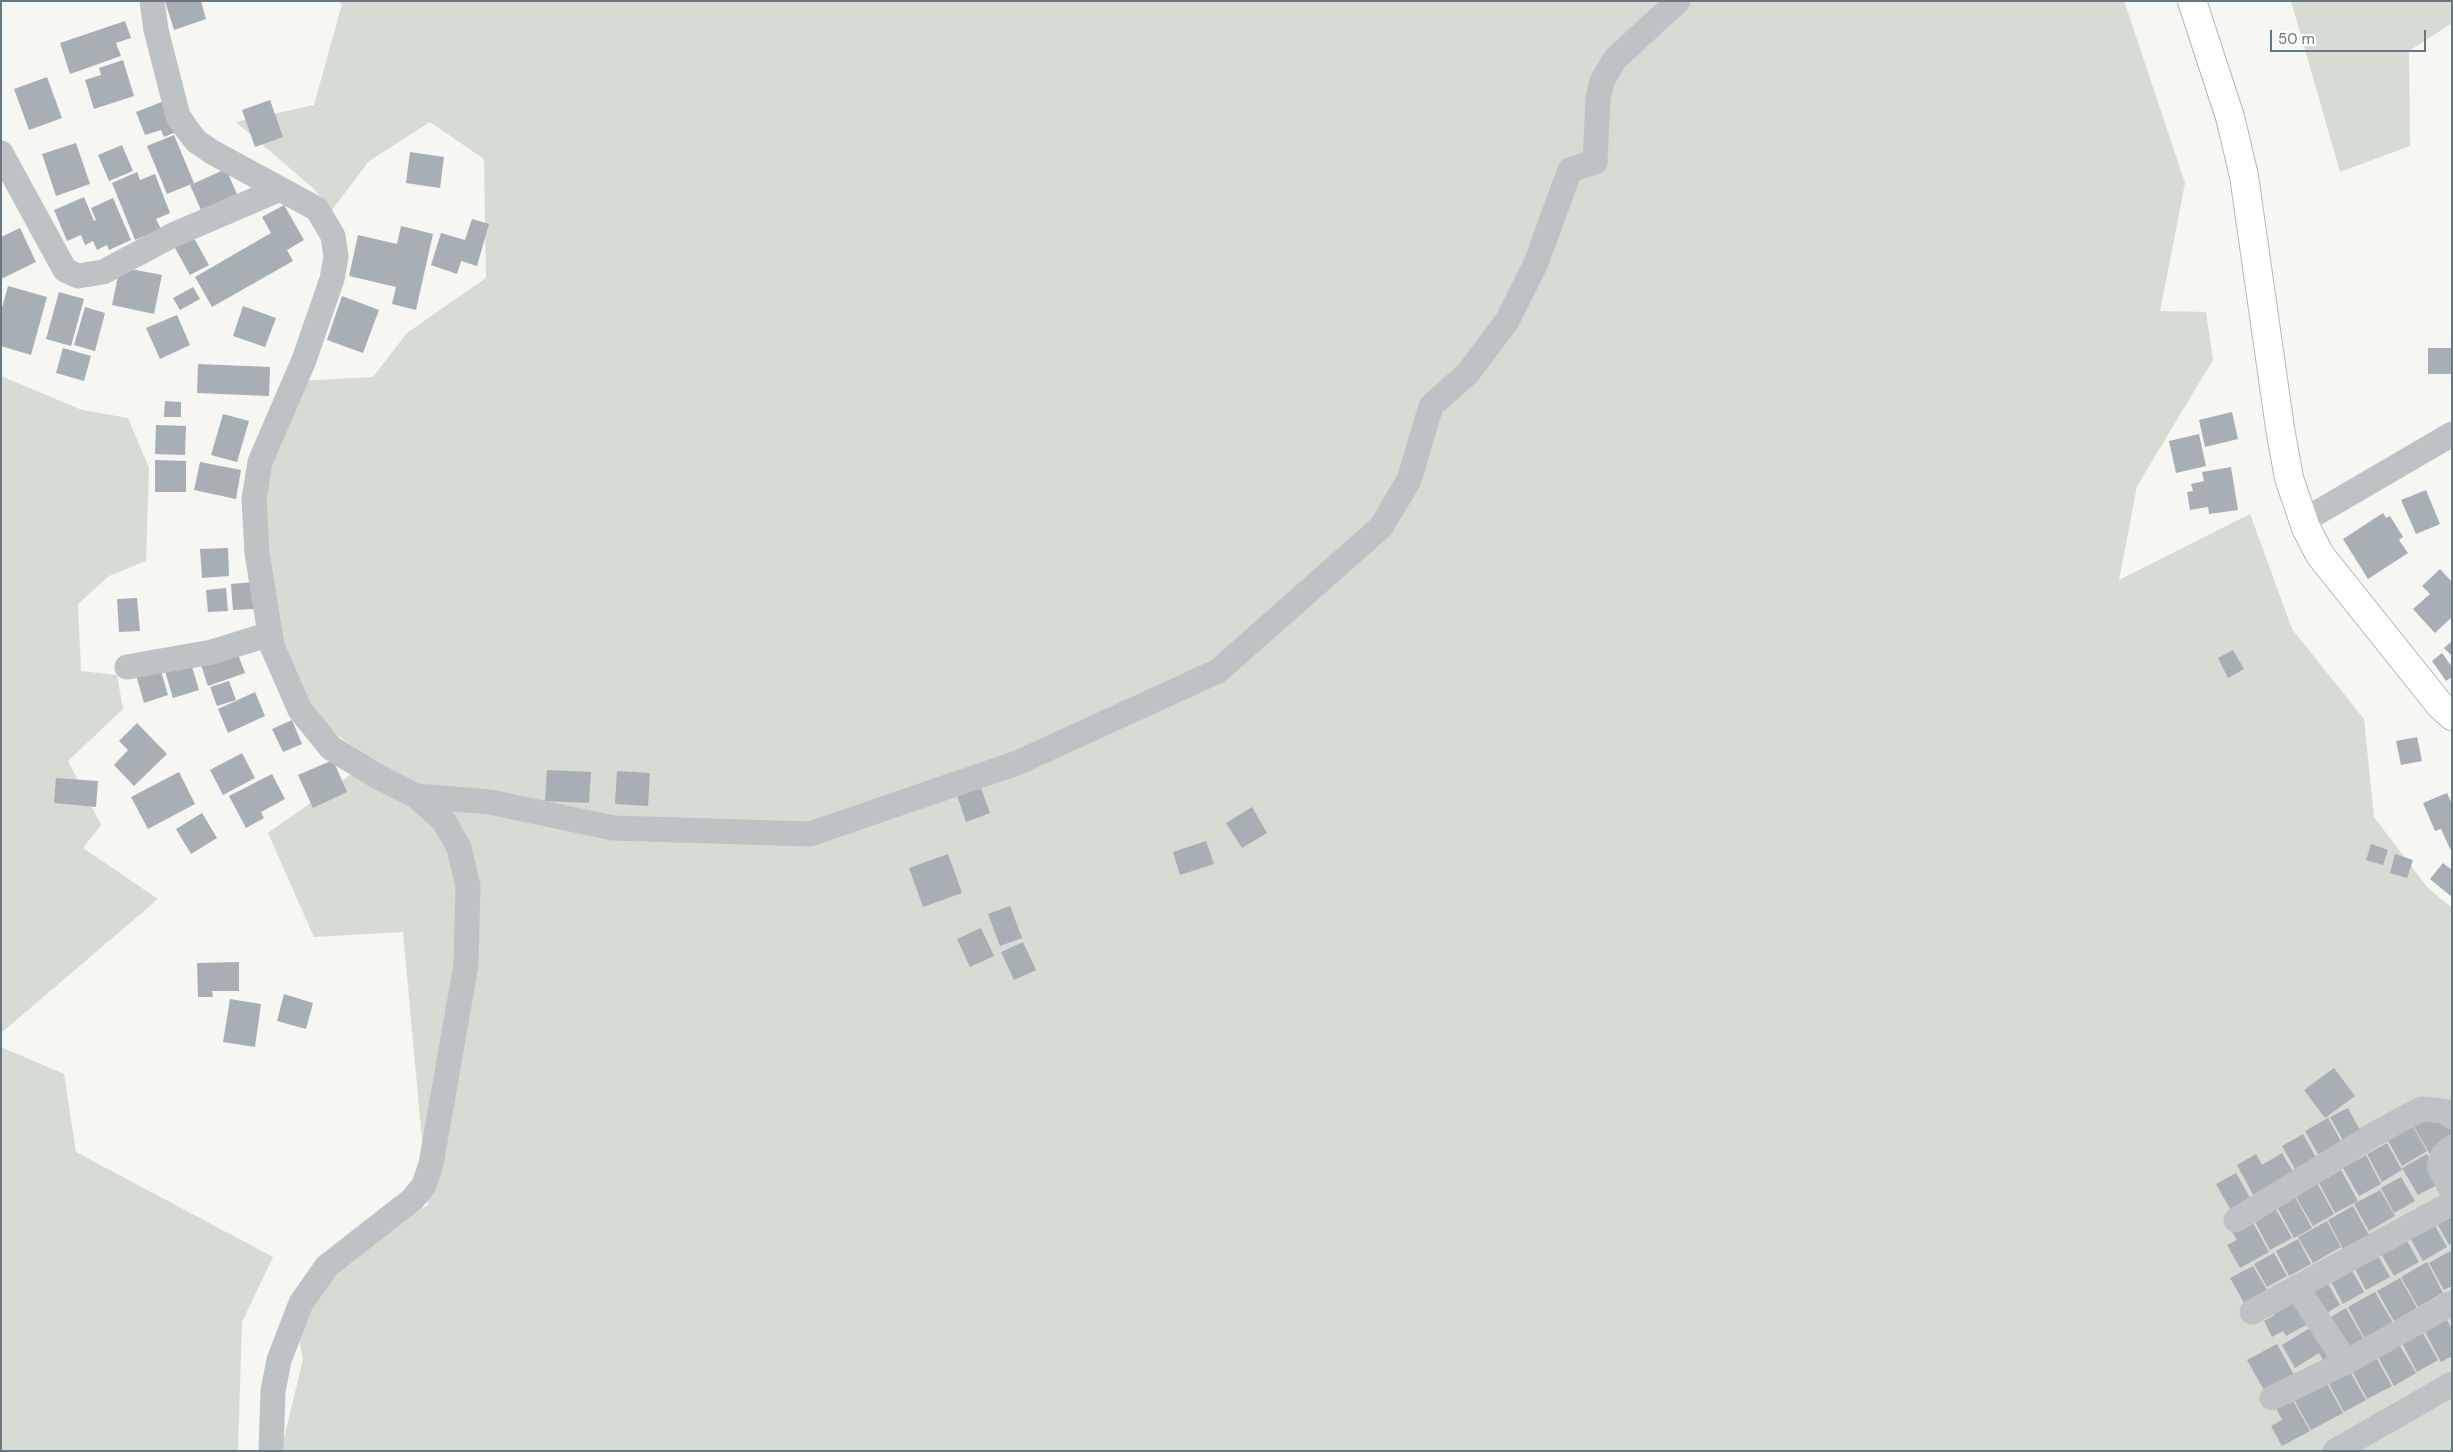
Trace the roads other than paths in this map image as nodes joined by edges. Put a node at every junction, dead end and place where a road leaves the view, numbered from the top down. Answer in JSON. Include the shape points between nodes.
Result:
{"nodes":[{"id":1,"x":152,"y":1,"type":"edge"},
{"id":2,"x":1678,"y":1,"type":"edge"},
{"id":3,"x":2192,"y":1,"type":"edge"},
{"id":4,"x":1,"y":153,"type":"edge"},
{"id":5,"x":280,"y":189,"type":"junction"},
{"id":6,"x":2452,"y":434,"type":"edge"},
{"id":7,"x":2303,"y":521,"type":"junction"},
{"id":8,"x":270,"y":634,"type":"junction"},
{"id":9,"x":127,"y":667,"type":"dead end"},
{"id":10,"x":2452,"y":716,"type":"edge"},
{"id":11,"x":416,"y":796,"type":"junction"},
{"id":12,"x":2452,"y":1117,"type":"edge"},
{"id":13,"x":2452,"y":1148,"type":"edge"},
{"id":14,"x":2452,"y":1192,"type":"edge"},
{"id":15,"x":2452,"y":1203,"type":"edge"},
{"id":16,"x":2236,"y":1220,"type":"dead end"},
{"id":17,"x":2297,"y":1288,"type":"junction"},
{"id":18,"x":2452,"y":1303,"type":"edge"},
{"id":19,"x":2252,"y":1312,"type":"dead end"},
{"id":20,"x":2346,"y":1362,"type":"junction"},
{"id":21,"x":2452,"y":1384,"type":"edge"},
{"id":22,"x":2272,"y":1398,"type":"dead end"},
{"id":23,"x":271,"y":1451,"type":"edge"},
{"id":24,"x":2335,"y":1451,"type":"edge"}],
"edges":[{"from":1,"to":5,"type":"street","via":[[178,116],[186,128],[196,141],[212,152]]},
{"from":2,"to":11,"type":"street","via":[[1615,59],[1602,81],[1598,98],[1595,162],[1570,170],[1536,263],[1507,321],[1468,373],[1431,406],[1408,480],[1381,527],[1218,671],[1017,763],[810,834],[613,828],[490,802]]},
{"from":3,"to":7,"type":"street","via":[[2230,117],[2244,176],[2280,428],[2289,478]]},
{"from":4,"to":5,"type":"street","via":[[65,270],[78,276],[103,272],[173,235]]},
{"from":5,"to":8,"type":"street","via":[[317,208],[333,236],[336,257],[332,279],[304,360],[260,462],[254,499],[257,552]]},
{"from":6,"to":7,"type":"street"},
{"from":7,"to":10,"type":"street","via":[[2320,555]]},
{"from":8,"to":9,"type":"street","via":[[212,652]]},
{"from":8,"to":11,"type":"street","via":[[272,646],[300,710],[331,748]]},
{"from":11,"to":23,"type":"street","via":[[444,821],[459,848],[468,886],[466,965],[431,1164],[424,1185],[413,1199],[327,1266],[301,1303],[279,1360]]},
{"from":12,"to":16,"type":"street","via":[[2444,1111],[2421,1109]]},
{"from":13,"to":14,"type":"street","via":[[2443,1155],[2439,1166]]},
{"from":15,"to":17,"type":"street"},
{"from":17,"to":19,"type":"street"},
{"from":17,"to":20,"type":"street"},
{"from":18,"to":20,"type":"street"},
{"from":20,"to":22,"type":"street"},
{"from":21,"to":24,"type":"street"}]}
